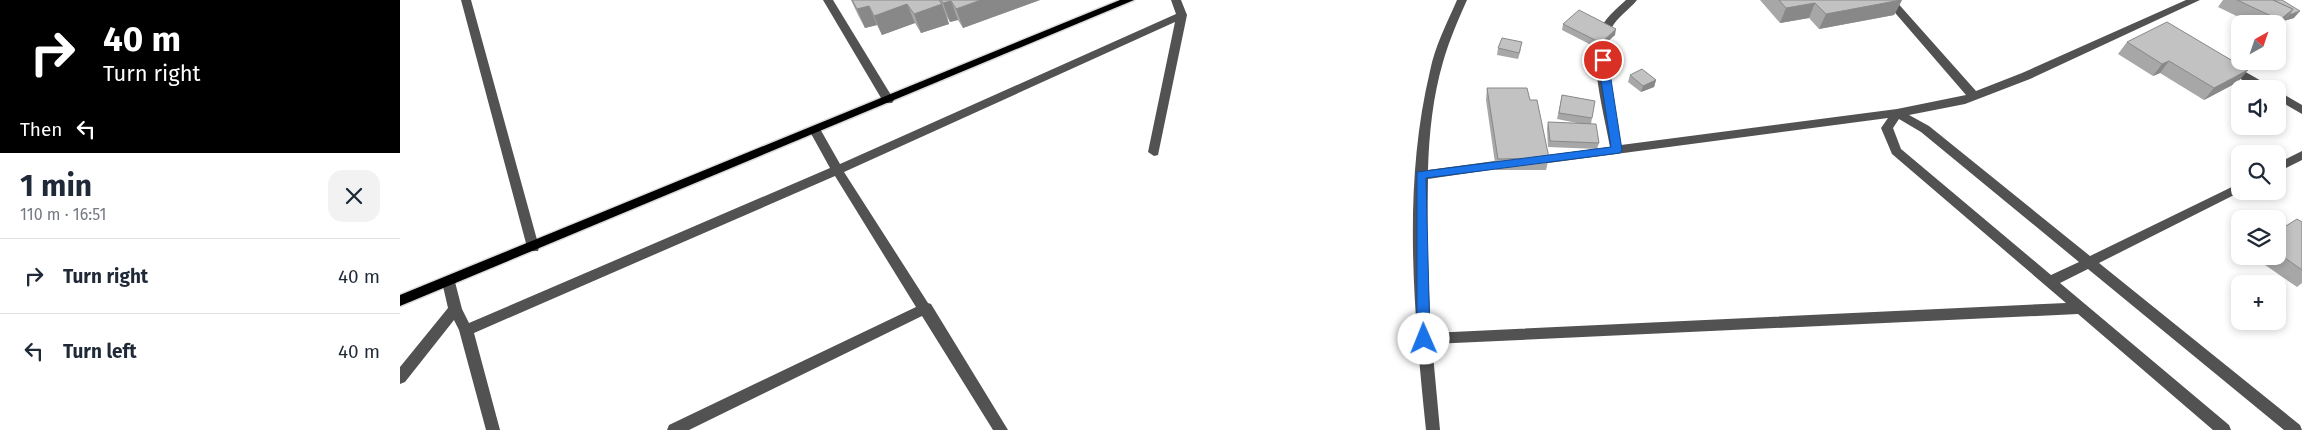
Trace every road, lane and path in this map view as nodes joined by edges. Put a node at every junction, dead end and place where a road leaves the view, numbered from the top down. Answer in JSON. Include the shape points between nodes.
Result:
{"nodes":[{"id":1,"x":466,"y":0,"type":"edge"},
{"id":2,"x":828,"y":0,"type":"edge"},
{"id":3,"x":1129,"y":0,"type":"edge"},
{"id":4,"x":1176,"y":0,"type":"edge"},
{"id":5,"x":1462,"y":0,"type":"edge"},
{"id":6,"x":1632,"y":0,"type":"edge"},
{"id":7,"x":1889,"y":0,"type":"edge"},
{"id":8,"x":2195,"y":0,"type":"edge"},
{"id":9,"x":1182,"y":16,"type":"junction"},
{"id":10,"x":2217,"y":59,"type":"edge"},
{"id":11,"x":2251,"y":80,"type":"edge"},
{"id":12,"x":1974,"y":96,"type":"junction"},
{"id":13,"x":888,"y":100,"type":"junction"},
{"id":14,"x":2286,"y":101,"type":"edge"},
{"id":15,"x":2302,"y":110,"type":"edge"},
{"id":16,"x":1897,"y":114,"type":"junction"},
{"id":17,"x":815,"y":130,"type":"junction"},
{"id":18,"x":1616,"y":150,"type":"junction"},
{"id":19,"x":1154,"y":152,"type":"dead end"},
{"id":20,"x":2302,"y":155,"type":"edge"},
{"id":21,"x":2286,"y":164,"type":"edge"},
{"id":22,"x":838,"y":170,"type":"junction"},
{"id":23,"x":1421,"y":175,"type":"junction"},
{"id":24,"x":2231,"y":192,"type":"edge"},
{"id":25,"x":533,"y":247,"type":"junction"},
{"id":26,"x":2090,"y":264,"type":"junction"},
{"id":27,"x":449,"y":282,"type":"junction"},
{"id":28,"x":2050,"y":282,"type":"junction"},
{"id":29,"x":400,"y":302,"type":"edge"},
{"id":30,"x":926,"y":308,"type":"junction"},
{"id":31,"x":2080,"y":308,"type":"junction"},
{"id":32,"x":454,"y":309,"type":"junction"},
{"id":33,"x":466,"y":330,"type":"junction"},
{"id":34,"x":1424,"y":339,"type":"junction"},
{"id":35,"x":400,"y":378,"type":"edge"},
{"id":36,"x":493,"y":430,"type":"edge"},
{"id":37,"x":674,"y":430,"type":"edge"},
{"id":38,"x":1001,"y":430,"type":"edge"},
{"id":39,"x":1433,"y":430,"type":"edge"},
{"id":40,"x":2224,"y":430,"type":"edge"},
{"id":41,"x":2294,"y":430,"type":"edge"}],
"edges":[{"from":1,"to":25,"type":"street"},
{"from":2,"to":13,"type":"street"},
{"from":3,"to":13,"type":"main road"},
{"from":4,"to":9,"type":"street"},
{"from":5,"to":23,"type":"street","via":[[1436,69]]},
{"from":6,"to":18,"type":"street","via":[[1613,18],[1602,38]]},
{"from":7,"to":12,"type":"street"},
{"from":8,"to":12,"type":"street","via":[[2156,22]]},
{"from":9,"to":19,"type":"street"},
{"from":9,"to":22,"type":"street"},
{"from":10,"to":11,"type":"street"},
{"from":12,"to":16,"type":"street"},
{"from":13,"to":17,"type":"main road"},
{"from":14,"to":15,"type":"street"},
{"from":16,"to":18,"type":"street"},
{"from":16,"to":26,"type":"street","via":[[1925,129]]},
{"from":16,"to":28,"type":"street","via":[[1886,128],[1896,151]]},
{"from":17,"to":22,"type":"street"},
{"from":17,"to":25,"type":"main road"},
{"from":18,"to":23,"type":"street"},
{"from":20,"to":21,"type":"street"},
{"from":22,"to":30,"type":"street"},
{"from":22,"to":33,"type":"street"},
{"from":23,"to":34,"type":"street"},
{"from":24,"to":26,"type":"street"},
{"from":25,"to":27,"type":"main road"},
{"from":26,"to":28,"type":"street"},
{"from":26,"to":41,"type":"street"},
{"from":27,"to":29,"type":"main road"},
{"from":27,"to":32,"type":"street"},
{"from":28,"to":31,"type":"street"},
{"from":30,"to":37,"type":"street"},
{"from":30,"to":38,"type":"street"},
{"from":31,"to":34,"type":"street"},
{"from":31,"to":40,"type":"street"},
{"from":32,"to":33,"type":"street"},
{"from":32,"to":35,"type":"street"},
{"from":33,"to":36,"type":"street"},
{"from":34,"to":39,"type":"street"}]}
